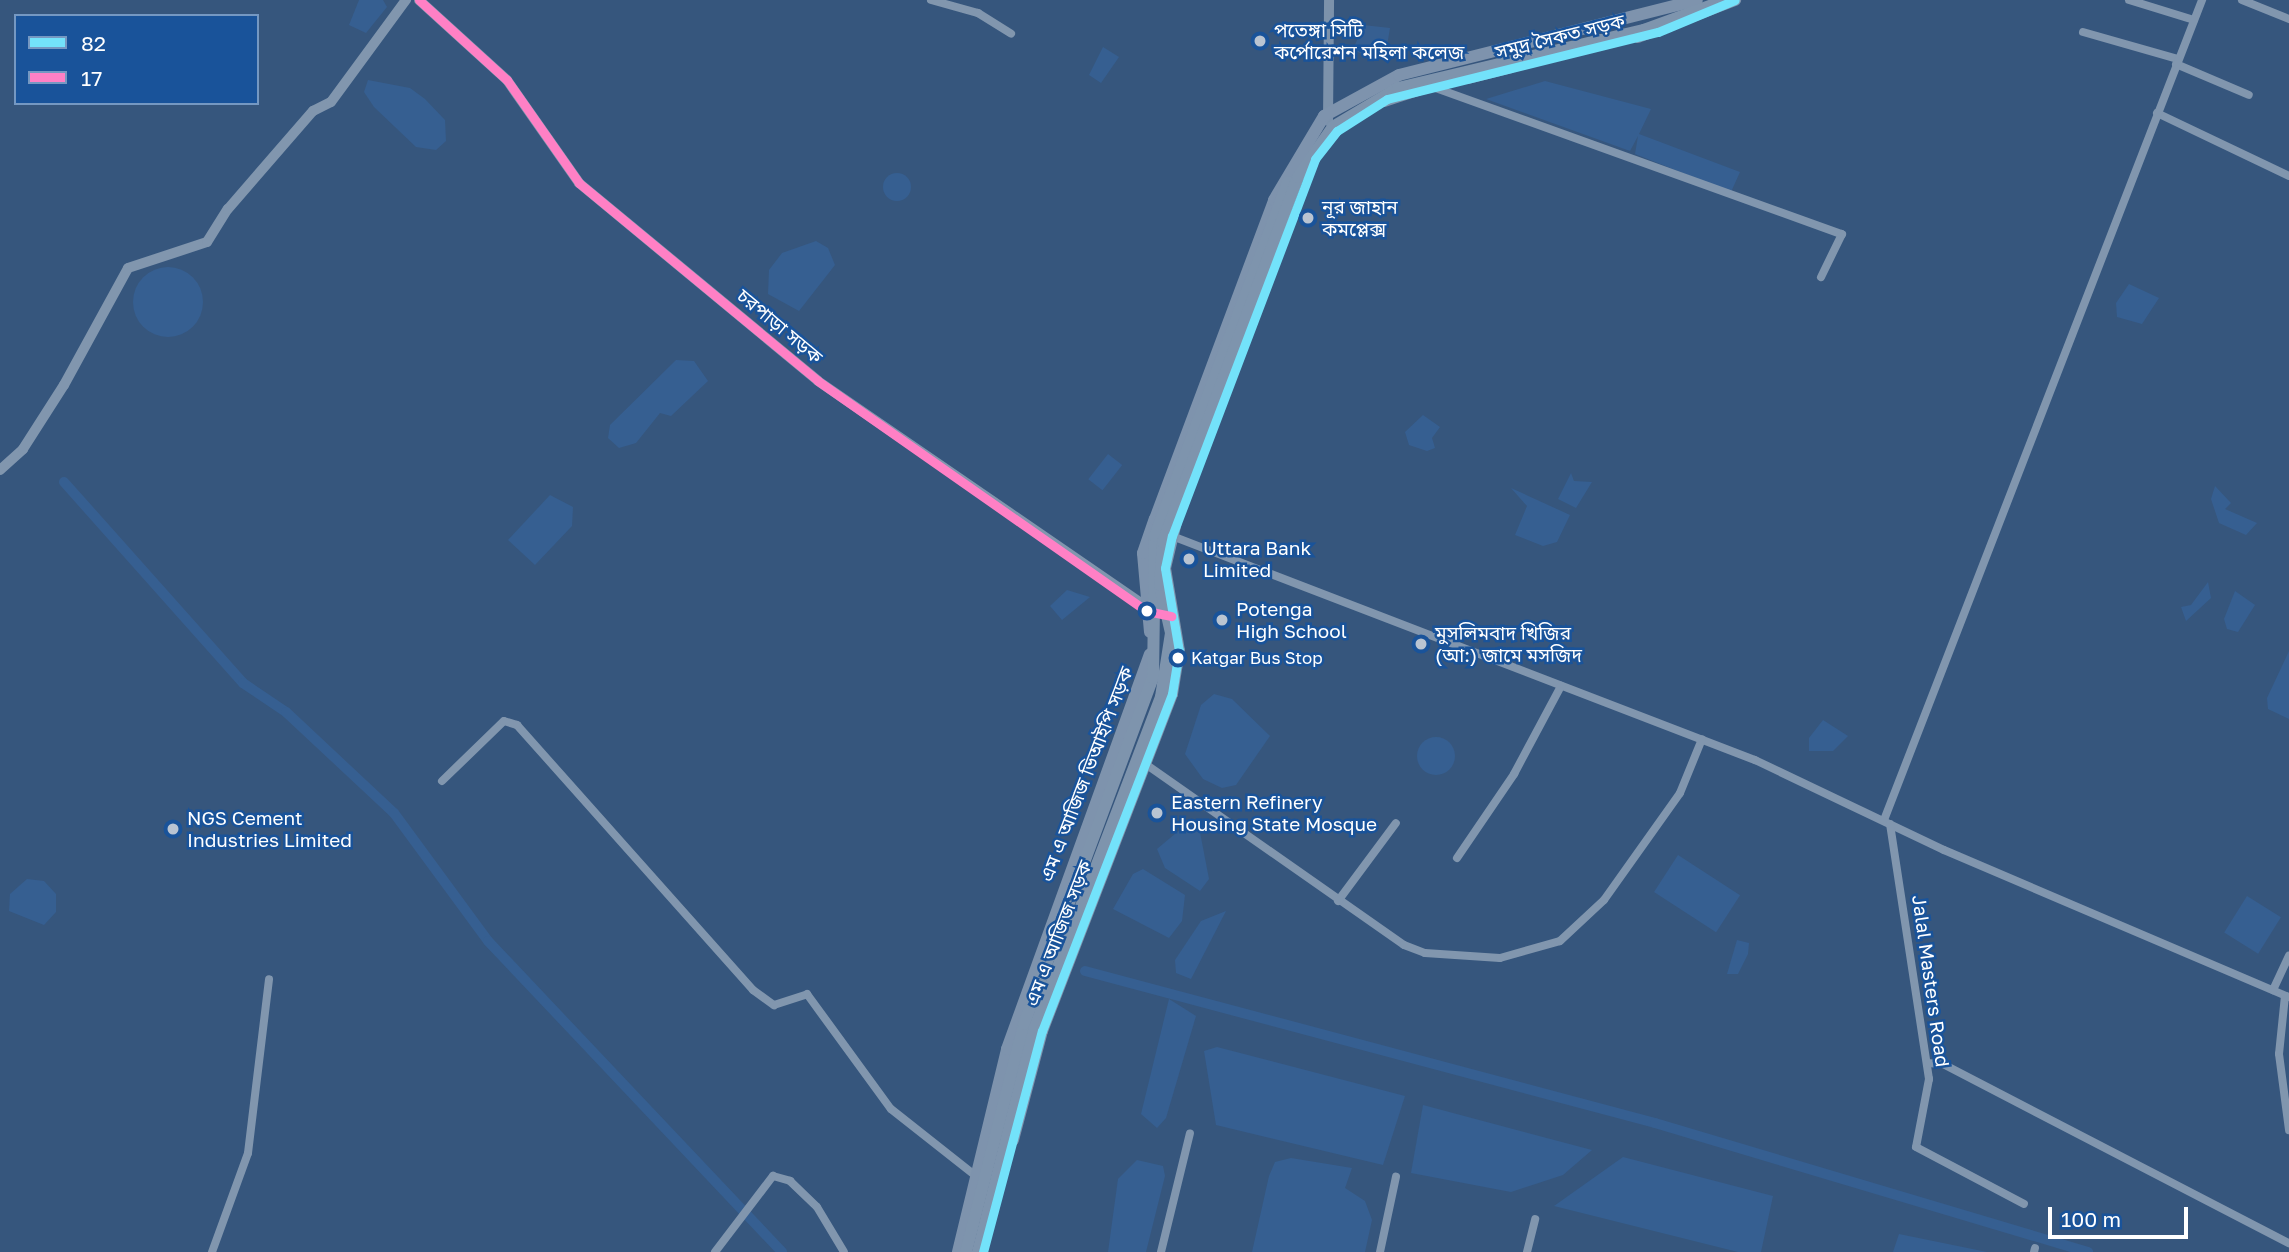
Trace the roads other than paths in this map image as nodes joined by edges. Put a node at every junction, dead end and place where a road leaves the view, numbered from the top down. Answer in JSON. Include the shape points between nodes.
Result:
{"nodes":[{"id":1,"x":406,"y":0,"type":"edge"},
{"id":2,"x":419,"y":0,"type":"edge"},
{"id":3,"x":931,"y":0,"type":"edge"},
{"id":4,"x":1329,"y":0,"type":"edge"},
{"id":5,"x":1697,"y":0,"type":"edge"},
{"id":6,"x":1710,"y":0,"type":"edge"},
{"id":7,"x":1726,"y":0,"type":"edge"},
{"id":8,"x":1735,"y":0,"type":"edge"},
{"id":9,"x":2129,"y":0,"type":"edge"},
{"id":10,"x":2202,"y":0,"type":"edge"},
{"id":11,"x":2242,"y":0,"type":"edge"},
{"id":12,"x":2289,"y":19,"type":"edge"},
{"id":13,"x":2194,"y":20,"type":"junction"},
{"id":14,"x":2083,"y":32,"type":"dead end"},
{"id":15,"x":1012,"y":34,"type":"dead end"},
{"id":16,"x":2177,"y":62,"type":"junction"},
{"id":17,"x":1430,"y":67,"type":"joint"},
{"id":18,"x":1430,"y":86,"type":"junction"},
{"id":19,"x":2249,"y":95,"type":"dead end"},
{"id":20,"x":2157,"y":113,"type":"junction"},
{"id":21,"x":1324,"y":116,"type":"junction"},
{"id":22,"x":1335,"y":129,"type":"junction"},
{"id":23,"x":2289,"y":176,"type":"edge"},
{"id":24,"x":1821,"y":277,"type":"dead end"},
{"id":25,"x":0,"y":470,"type":"edge"},
{"id":26,"x":1172,"y":536,"type":"junction"},
{"id":27,"x":1147,"y":611,"type":"junction"},
{"id":28,"x":1171,"y":616,"type":"junction"},
{"id":29,"x":1561,"y":687,"type":"junction"},
{"id":30,"x":1702,"y":739,"type":"junction"},
{"id":31,"x":1144,"y":762,"type":"junction"},
{"id":32,"x":442,"y":781,"type":"dead end"},
{"id":33,"x":1396,"y":822,"type":"dead end"},
{"id":34,"x":1887,"y":822,"type":"junction"},
{"id":35,"x":1457,"y":858,"type":"dead end"},
{"id":36,"x":1338,"y":901,"type":"junction"},
{"id":37,"x":2289,"y":956,"type":"edge"},
{"id":38,"x":269,"y":979,"type":"dead end"},
{"id":39,"x":2273,"y":990,"type":"junction"},
{"id":40,"x":2287,"y":996,"type":"edge"},
{"id":41,"x":1927,"y":1063,"type":"junction"},
{"id":42,"x":2289,"y":1130,"type":"edge"},
{"id":43,"x":1191,"y":1133,"type":"dead end"},
{"id":44,"x":977,"y":1177,"type":"junction"},
{"id":45,"x":1396,"y":1177,"type":"dead end"},
{"id":46,"x":2024,"y":1204,"type":"dead end"},
{"id":47,"x":1535,"y":1219,"type":"dead end"},
{"id":48,"x":2289,"y":1243,"type":"edge"},
{"id":49,"x":212,"y":1252,"type":"edge"},
{"id":50,"x":715,"y":1252,"type":"edge"},
{"id":51,"x":844,"y":1252,"type":"edge"},
{"id":52,"x":958,"y":1252,"type":"edge"},
{"id":53,"x":966,"y":1252,"type":"edge"},
{"id":54,"x":978,"y":1252,"type":"edge"},
{"id":55,"x":983,"y":1252,"type":"edge"},
{"id":56,"x":1161,"y":1252,"type":"edge"},
{"id":57,"x":1380,"y":1252,"type":"edge"},
{"id":58,"x":1527,"y":1252,"type":"edge"}],
"edges":[{"from":1,"to":25,"type":"street","via":[[331,102],[313,111],[228,209],[207,243],[128,268],[57,396],[23,449]]},
{"from":2,"to":27,"type":"street","name":"চরপাড়া সড়ক","via":[[507,80],[579,183],[817,381]]},
{"from":3,"to":15,"type":"street","via":[[978,13]]},
{"from":4,"to":21,"type":"main road"},
{"from":5,"to":17,"type":"main road","name":"সমুদ্র সৈকত সড়ক"},
{"from":6,"to":53,"type":"highway","bridge":true,"via":[[1656,20],[1374,90],[1321,128],[1294,170],[1154,536],[1153,678],[1024,1024]]},
{"from":7,"to":22,"type":"highway","bridge":true,"via":[[1644,30],[1398,88]]},
{"from":8,"to":18,"type":"main road","name":"সমুদ্র সৈকত সড়ক","via":[[1658,32]]},
{"from":9,"to":13,"type":"street"},
{"from":10,"to":13,"type":"street"},
{"from":11,"to":12,"type":"street"},
{"from":13,"to":16,"type":"street"},
{"from":14,"to":16,"type":"street"},
{"from":16,"to":19,"type":"street"},
{"from":16,"to":20,"type":"street"},
{"from":17,"to":21,"type":"main road","name":"এম এ আজিজ ভিআইপি সড়ক","via":[[1373,84]]},
{"from":18,"to":22,"type":"main road","via":[[1387,99]]},
{"from":18,"to":24,"type":"street","via":[[1842,234]]},
{"from":20,"to":23,"type":"street"},
{"from":20,"to":34,"type":"street"},
{"from":21,"to":22,"type":"main road"},
{"from":21,"to":27,"type":"main road","name":"এম এ আজিজ ভিআইপি সড়ক","via":[[1273,200],[1155,519],[1143,553]]},
{"from":22,"to":26,"type":"main road","via":[[1302,183]]},
{"from":22,"to":54,"type":"highway","bridge":true,"via":[[1298,177],[1164,542],[1160,585],[1171,633],[1161,697],[1035,1027]]},
{"from":26,"to":28,"type":"main road","via":[[1165,568]]},
{"from":26,"to":29,"type":"street"},
{"from":27,"to":28,"type":"street","name":"চরপাড়া সড়ক"},
{"from":27,"to":44,"type":"main road","name":"এম এ আজিজ ভিআইপি সড়ক","via":[[1151,652],[1145,678],[1007,1049]]},
{"from":28,"to":31,"type":"main road","name":"এম এ আজিজ সড়ক","via":[[1177,633],[1172,694]]},
{"from":29,"to":30,"type":"street"},
{"from":29,"to":35,"type":"street","via":[[1520,763]]},
{"from":30,"to":34,"type":"street"},
{"from":30,"to":36,"type":"street","via":[[1680,793],[1644,847],[1604,900],[1560,941],[1500,958],[1425,953]]},
{"from":31,"to":36,"type":"street"},
{"from":31,"to":55,"type":"main road","name":"এম এ আজিজ সড়ক","via":[[1042,1031]]},
{"from":32,"to":44,"type":"street","via":[[504,721],[517,724],[753,990],[774,1005],[787,1006],[807,994],[891,1110]]},
{"from":33,"to":36,"type":"street"},
{"from":34,"to":39,"type":"street"},
{"from":34,"to":41,"type":"street","name":"Jalal Masters Road"},
{"from":37,"to":39,"type":"street"},
{"from":38,"to":49,"type":"street","via":[[248,1153]]},
{"from":39,"to":40,"type":"street"},
{"from":40,"to":42,"type":"street","via":[[2279,1054]]},
{"from":41,"to":46,"type":"street","name":"Jalal Masters Road","via":[[1916,1147]]},
{"from":41,"to":48,"type":"street","via":[[1943,1064]]},
{"from":43,"to":56,"type":"street"},
{"from":44,"to":52,"type":"main road","name":"এম এ আজিজ ভিআইপি সড়ক"},
{"from":45,"to":57,"type":"street"},
{"from":47,"to":58,"type":"street"},
{"from":50,"to":51,"type":"street","via":[[772,1176],[790,1181],[817,1207]]}]}
